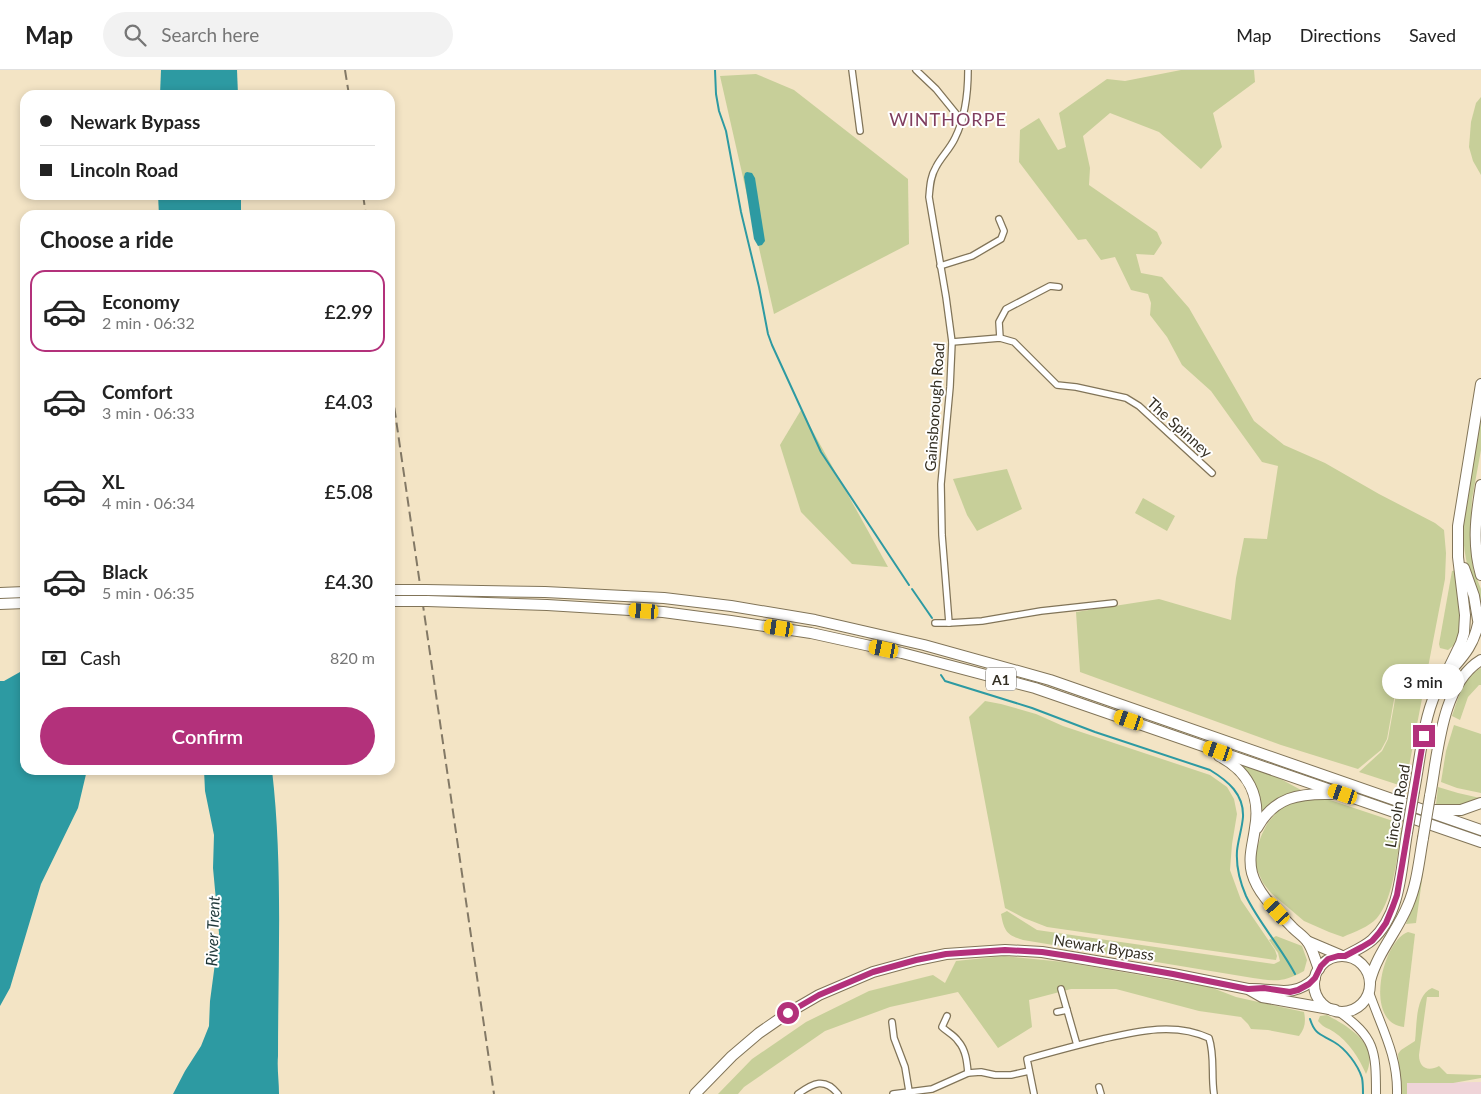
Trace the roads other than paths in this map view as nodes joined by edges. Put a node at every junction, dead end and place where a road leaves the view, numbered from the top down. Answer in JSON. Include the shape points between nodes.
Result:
{"nodes":[{"id":1,"x":852,"y":70,"type":"edge"},
{"id":2,"x":916,"y":70,"type":"edge"},
{"id":3,"x":968,"y":70,"type":"edge"},
{"id":4,"x":962,"y":121,"type":"junction"},
{"id":5,"x":860,"y":131,"type":"dead end"},
{"id":6,"x":999,"y":219,"type":"dead end"},
{"id":7,"x":940,"y":266,"type":"junction"},
{"id":8,"x":1059,"y":287,"type":"dead end"},
{"id":9,"x":1000,"y":338,"type":"junction"},
{"id":10,"x":952,"y":342,"type":"junction"},
{"id":11,"x":1481,"y":384,"type":"edge"},
{"id":12,"x":1212,"y":473,"type":"dead end"},
{"id":13,"x":1481,"y":485,"type":"edge"},
{"id":14,"x":1458,"y":542,"type":"junction"},
{"id":15,"x":1481,"y":575,"type":"edge"},
{"id":16,"x":395,"y":590,"type":"edge"},
{"id":17,"x":20,"y":592,"type":"edge"},
{"id":18,"x":0,"y":593,"type":"edge"},
{"id":19,"x":426,"y":595,"type":"junction"},
{"id":20,"x":395,"y":601,"type":"edge"},
{"id":21,"x":20,"y":603,"type":"edge"},
{"id":22,"x":1114,"y":603,"type":"dead end"},
{"id":23,"x":0,"y":604,"type":"edge"},
{"id":24,"x":1479,"y":619,"type":"edge"},
{"id":25,"x":935,"y":623,"type":"dead end"},
{"id":26,"x":949,"y":623,"type":"junction"},
{"id":27,"x":1481,"y":639,"type":"edge"},
{"id":28,"x":1481,"y":660,"type":"edge"},
{"id":29,"x":1443,"y":680,"type":"junction"},
{"id":30,"x":1192,"y":742,"type":"junction"},
{"id":31,"x":1343,"y":794,"type":"junction"},
{"id":32,"x":1481,"y":804,"type":"edge"},
{"id":33,"x":1421,"y":809,"type":"junction"},
{"id":34,"x":1481,"y":830,"type":"edge"},
{"id":35,"x":1255,"y":831,"type":"junction"},
{"id":36,"x":1481,"y":842,"type":"edge"},
{"id":37,"x":1307,"y":941,"type":"junction"},
{"id":38,"x":1343,"y":956,"type":"junction"},
{"id":39,"x":1317,"y":974,"type":"junction"},
{"id":40,"x":1370,"y":981,"type":"junction"},
{"id":41,"x":1061,"y":989,"type":"dead end"},
{"id":42,"x":1248,"y":989,"type":"junction"},
{"id":43,"x":1369,"y":992,"type":"junction"},
{"id":44,"x":1067,"y":1010,"type":"junction"},
{"id":45,"x":1336,"y":1011,"type":"junction"},
{"id":46,"x":1057,"y":1012,"type":"dead end"},
{"id":47,"x":947,"y":1016,"type":"dead end"},
{"id":48,"x":892,"y":1022,"type":"dead end"},
{"id":49,"x":1076,"y":1045,"type":"junction"},
{"id":50,"x":1029,"y":1072,"type":"junction"},
{"id":51,"x":968,"y":1073,"type":"junction"},
{"id":52,"x":1099,"y":1087,"type":"dead end"},
{"id":53,"x":909,"y":1091,"type":"junction"},
{"id":54,"x":695,"y":1094,"type":"edge"},
{"id":55,"x":798,"y":1094,"type":"edge"},
{"id":56,"x":838,"y":1094,"type":"edge"},
{"id":57,"x":893,"y":1094,"type":"edge"},
{"id":58,"x":1034,"y":1094,"type":"edge"},
{"id":59,"x":1101,"y":1094,"type":"edge"},
{"id":60,"x":1214,"y":1094,"type":"edge"},
{"id":61,"x":1376,"y":1094,"type":"edge"},
{"id":62,"x":1397,"y":1094,"type":"edge"}],
"edges":[{"from":1,"to":5,"type":"street"},
{"from":2,"to":4,"type":"street"},
{"from":3,"to":4,"type":"street","name":"Gainsborough Road"},
{"from":4,"to":7,"type":"street","name":"Gainsborough Road","via":[[930,183],[929,197]]},
{"from":6,"to":7,"type":"street","via":[[1004,231],[1001,239],[972,256]]},
{"from":7,"to":10,"type":"street","name":"Gainsborough Road"},
{"from":8,"to":9,"type":"street","via":[[1050,286],[1006,309],[999,322]]},
{"from":9,"to":10,"type":"street"},
{"from":9,"to":12,"type":"street","name":"The Spinney","via":[[1014,342],[1057,385],[1126,398],[1139,406]]},
{"from":10,"to":26,"type":"street","name":"Gainsborough Road","via":[[941,484]]},
{"from":11,"to":14,"type":"highway"},
{"from":13,"to":15,"type":"highway","via":[[1475,521],[1476,555]]},
{"from":14,"to":24,"type":"highway"},
{"from":14,"to":29,"type":"highway","via":[[1465,624],[1461,643]]},
{"from":16,"to":19,"type":"highway","number":"A1","bridge":true,"via":[[411,590]]},
{"from":17,"to":18,"type":"highway"},
{"from":19,"to":20,"type":"highway","number":"A1","bridge":true,"via":[[413,601]]},
{"from":19,"to":30,"type":"highway","number":"A1","via":[[663,612],[811,633],[1035,688]]},
{"from":19,"to":33,"type":"highway","number":"A1","via":[[545,592],[664,598],[816,620],[924,645],[1050,680]]},
{"from":21,"to":23,"type":"highway"},
{"from":22,"to":26,"type":"street"},
{"from":24,"to":27,"type":"highway"},
{"from":24,"to":29,"type":"highway","name":"Lincoln Road","via":[[1468,651]]},
{"from":25,"to":26,"type":"street"},
{"from":28,"to":40,"type":"highway","name":"Lincoln Road","bridge":true,"via":[[1462,676],[1449,703],[1412,894]]},
{"from":29,"to":38,"type":"highway","name":"Lincoln Road","bridge":true,"via":[[1428,713],[1397,895],[1386,923],[1372,941]]},
{"from":30,"to":31,"type":"highway","number":"A1"},
{"from":30,"to":35,"type":"highway","via":[[1234,765],[1245,777],[1256,804]]},
{"from":31,"to":35,"type":"highway","via":[[1306,794],[1291,798],[1269,812]]},
{"from":31,"to":36,"type":"highway","number":"A1"},
{"from":32,"to":33,"type":"highway","via":[[1460,810]]},
{"from":33,"to":34,"type":"highway","number":"A1"},
{"from":35,"to":37,"type":"highway","via":[[1250,856],[1254,878],[1268,901]]},
{"from":37,"to":38,"type":"highway"},
{"from":37,"to":39,"type":"highway"},
{"from":38,"to":39,"type":"highway","via":[[1328,959]]},
{"from":38,"to":40,"type":"highway","via":[[1362,964]]},
{"from":39,"to":42,"type":"highway","name":"Newark Bypass","via":[[1302,988],[1290,992]]},
{"from":39,"to":45,"type":"highway","via":[[1315,990],[1318,996]]},
{"from":40,"to":43,"type":"highway"},
{"from":41,"to":44,"type":"street"},
{"from":42,"to":45,"type":"highway","name":"Newark Bypass","via":[[1262,997]]},
{"from":42,"to":54,"type":"highway","name":"Newark Bypass","via":[[1042,952],[981,951],[916,960],[873,972],[819,995],[788,1013],[732,1056]]},
{"from":43,"to":45,"type":"highway","via":[[1358,1006],[1349,1011]]},
{"from":43,"to":62,"type":"main road","via":[[1393,1059]]},
{"from":44,"to":46,"type":"street"},
{"from":44,"to":49,"type":"street"},
{"from":45,"to":61,"type":"main road","via":[[1358,1026],[1368,1039],[1376,1060]]},
{"from":47,"to":51,"type":"street","via":[[942,1027],[958,1040],[966,1056]]},
{"from":48,"to":53,"type":"street"},
{"from":49,"to":50,"type":"street","via":[[1027,1058]]},
{"from":49,"to":60,"type":"street","via":[[1148,1030],[1197,1032],[1210,1038]]},
{"from":50,"to":51,"type":"street","via":[[1011,1075]]},
{"from":50,"to":58,"type":"street"},
{"from":51,"to":53,"type":"street","via":[[932,1089]]},
{"from":52,"to":59,"type":"street"},
{"from":53,"to":57,"type":"street"},
{"from":55,"to":56,"type":"street","via":[[819,1083],[828,1085]]}]}
